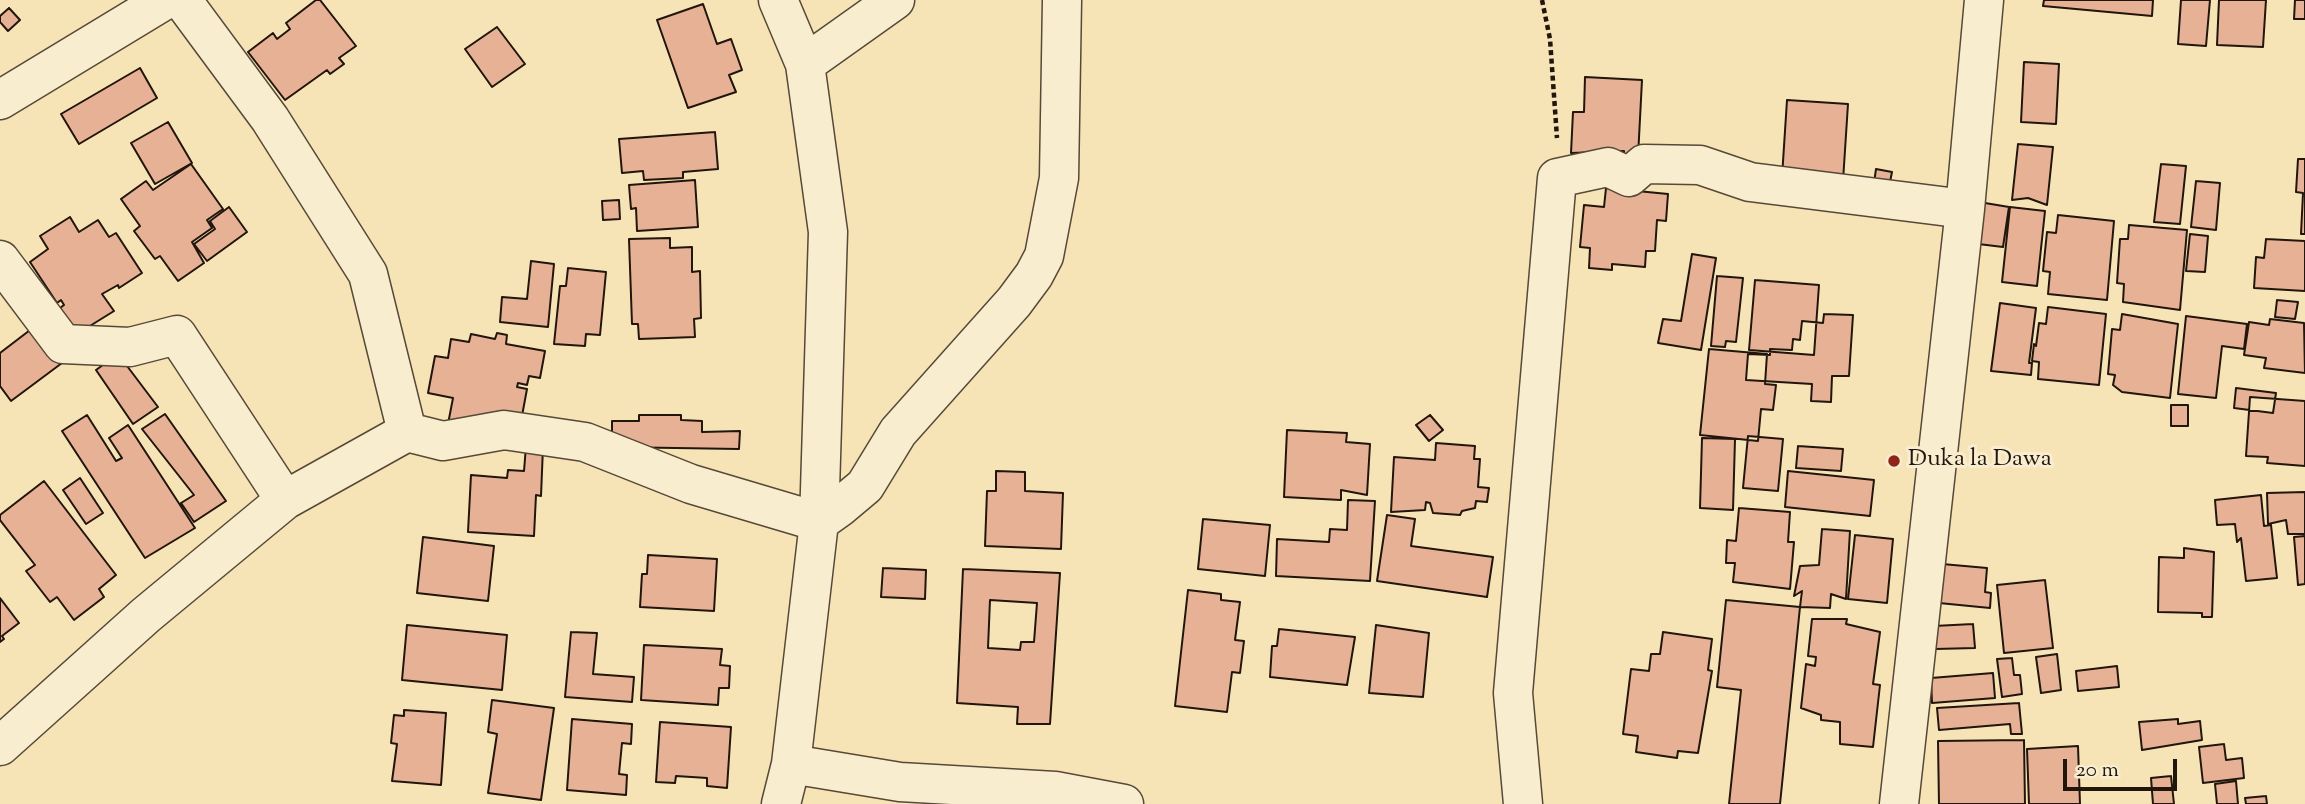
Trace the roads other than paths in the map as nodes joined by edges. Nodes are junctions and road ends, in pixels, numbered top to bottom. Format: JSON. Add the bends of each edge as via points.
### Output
{"nodes":[{"id":1,"x":165,"y":0,"type":"edge"},
{"id":2,"x":182,"y":0,"type":"edge"},
{"id":3,"x":778,"y":0,"type":"edge"},
{"id":4,"x":895,"y":0,"type":"edge"},
{"id":5,"x":1062,"y":0,"type":"edge"},
{"id":6,"x":1984,"y":0,"type":"edge"},
{"id":7,"x":805,"y":64,"type":"junction"},
{"id":8,"x":0,"y":100,"type":"edge"},
{"id":9,"x":1965,"y":209,"type":"junction"},
{"id":10,"x":0,"y":260,"type":"edge"},
{"id":11,"x":407,"y":432,"type":"junction"},
{"id":12,"x":285,"y":500,"type":"junction"},
{"id":13,"x":819,"y":522,"type":"junction"},
{"id":14,"x":0,"y":746,"type":"edge"},
{"id":15,"x":792,"y":764,"type":"junction"},
{"id":16,"x":781,"y":804,"type":"edge"},
{"id":17,"x":1124,"y":804,"type":"edge"},
{"id":18,"x":1523,"y":804,"type":"edge"},
{"id":19,"x":1899,"y":804,"type":"edge"}],
"edges":[{"from":1,"to":8,"type":"street"},
{"from":2,"to":11,"type":"street","via":[[270,118],[368,274]]},
{"from":3,"to":7,"type":"street"},
{"from":4,"to":7,"type":"street"},
{"from":5,"to":13,"type":"street","via":[[1059,178],[1044,256],[1014,302],[898,432],[865,486]]},
{"from":6,"to":9,"type":"street"},
{"from":7,"to":13,"type":"street","via":[[828,232]]},
{"from":9,"to":18,"type":"street","via":[[1750,182],[1700,165],[1644,164],[1629,177],[1608,167],[1557,178],[1513,693]]},
{"from":9,"to":19,"type":"street"},
{"from":10,"to":12,"type":"street","via":[[63,344],[130,347],[177,335]]},
{"from":11,"to":12,"type":"street"},
{"from":11,"to":13,"type":"street","via":[[443,440],[504,430],[585,442],[691,484]]},
{"from":12,"to":14,"type":"street","via":[[146,615]]},
{"from":13,"to":15,"type":"street"},
{"from":15,"to":16,"type":"street"},
{"from":15,"to":17,"type":"street","via":[[900,782],[1055,791]]}]}
